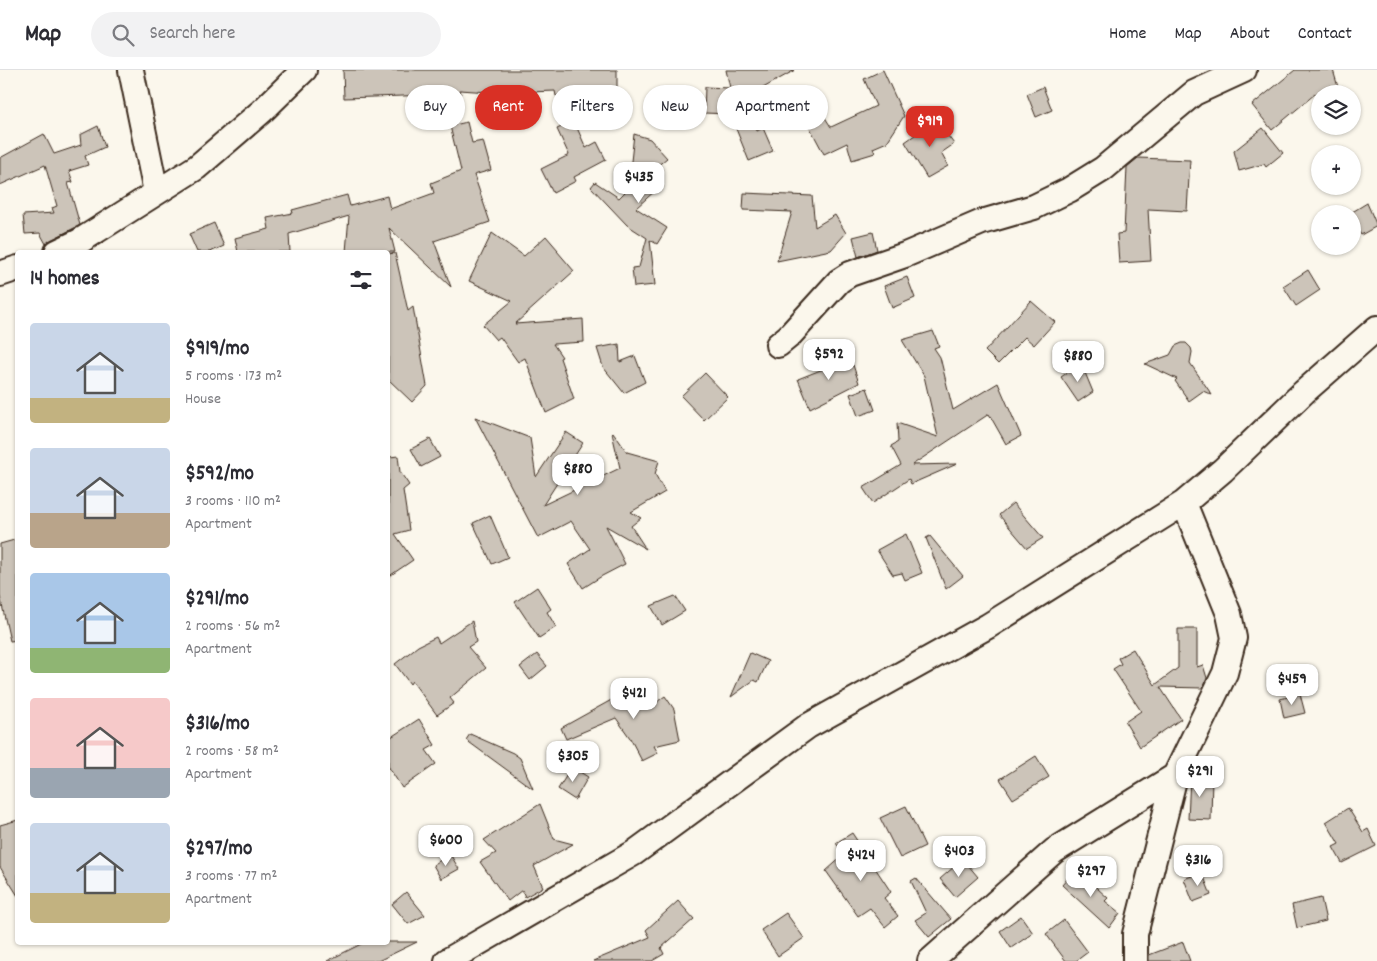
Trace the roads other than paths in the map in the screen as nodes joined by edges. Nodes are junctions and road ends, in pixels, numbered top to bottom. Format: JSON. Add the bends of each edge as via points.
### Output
{"nodes":[{"id":1,"x":131,"y":70,"type":"edge"},
{"id":2,"x":304,"y":70,"type":"edge"},
{"id":3,"x":1244,"y":70,"type":"edge"},
{"id":4,"x":156,"y":192,"type":"junction"},
{"id":5,"x":61,"y":250,"type":"edge"},
{"id":6,"x":15,"y":269,"type":"edge"},
{"id":7,"x":0,"y":274,"type":"edge"},
{"id":8,"x":1377,"y":328,"type":"edge"},
{"id":9,"x":778,"y":345,"type":"dead end"},
{"id":10,"x":1184,"y":503,"type":"junction"},
{"id":11,"x":1175,"y":776,"type":"junction"},
{"id":12,"x":446,"y":961,"type":"edge"},
{"id":13,"x":930,"y":961,"type":"edge"},
{"id":14,"x":1135,"y":961,"type":"edge"}],
"edges":[{"from":1,"to":4,"type":"street"},
{"from":2,"to":4,"type":"street","via":[[197,167]]},
{"from":3,"to":9,"type":"street","via":[[1194,93],[1103,169],[1069,190],[1034,207],[982,222],[850,274],[839,281]]},
{"from":4,"to":5,"type":"street"},
{"from":6,"to":7,"type":"street"},
{"from":8,"to":10,"type":"street"},
{"from":10,"to":11,"type":"street","via":[[1229,614],[1234,638],[1225,673]]},
{"from":10,"to":12,"type":"street","via":[[988,626],[808,726],[634,853]]},
{"from":11,"to":13,"type":"street","via":[[1054,851]]},
{"from":11,"to":14,"type":"street","via":[[1135,934]]}]}
